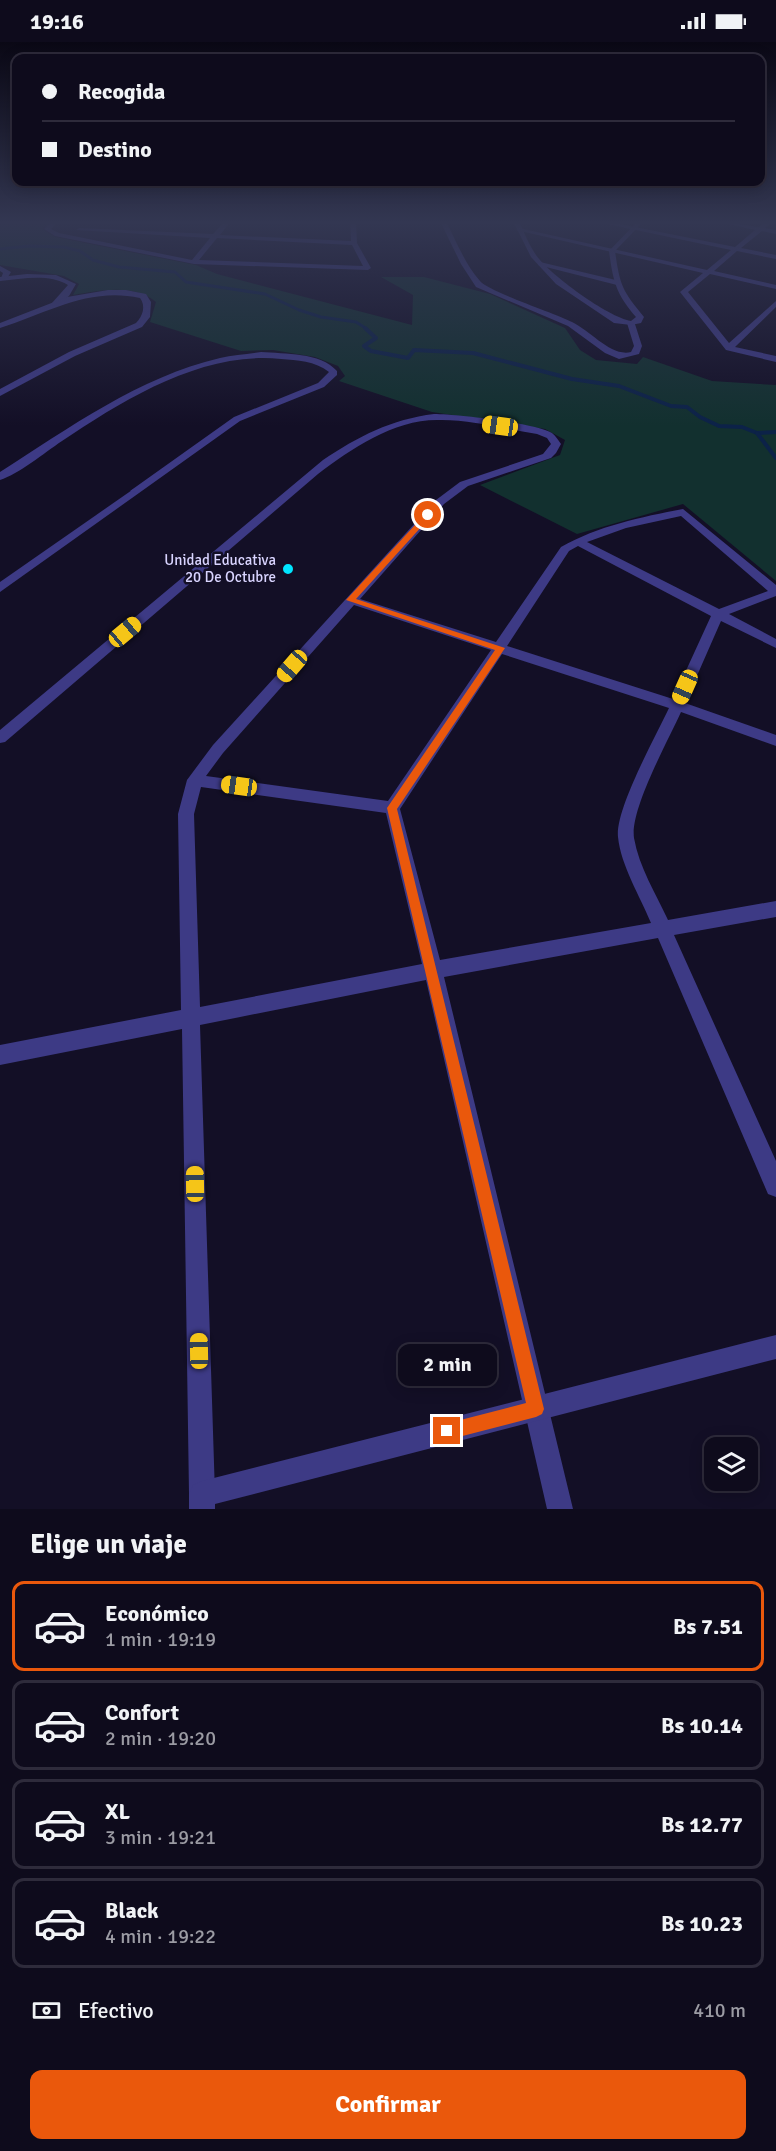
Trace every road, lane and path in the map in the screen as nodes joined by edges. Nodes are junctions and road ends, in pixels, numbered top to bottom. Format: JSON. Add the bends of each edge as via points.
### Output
{"nodes":[{"id":1,"x":70,"y":289,"type":"edge"},
{"id":2,"x":490,"y":289,"type":"edge"},
{"id":3,"x":570,"y":289,"type":"edge"},
{"id":4,"x":620,"y":289,"type":"edge"},
{"id":5,"x":687,"y":289,"type":"edge"},
{"id":6,"x":56,"y":303,"type":"junction"},
{"id":7,"x":776,"y":303,"type":"edge"},
{"id":8,"x":631,"y":323,"type":"junction"},
{"id":9,"x":0,"y":326,"type":"edge"},
{"id":10,"x":729,"y":348,"type":"junction"},
{"id":11,"x":776,"y":359,"type":"edge"},
{"id":12,"x":0,"y":393,"type":"edge"},
{"id":13,"x":0,"y":477,"type":"edge"},
{"id":14,"x":578,"y":541,"type":"junction"},
{"id":15,"x":0,"y":588,"type":"edge"},
{"id":16,"x":776,"y":591,"type":"edge"},
{"id":17,"x":350,"y":600,"type":"junction"},
{"id":18,"x":718,"y":614,"type":"junction"},
{"id":19,"x":776,"y":644,"type":"edge"},
{"id":20,"x":500,"y":648,"type":"junction"},
{"id":21,"x":676,"y":705,"type":"junction"},
{"id":22,"x":0,"y":738,"type":"edge"},
{"id":23,"x":776,"y":741,"type":"edge"},
{"id":24,"x":195,"y":780,"type":"junction"},
{"id":25,"x":392,"y":808,"type":"junction"},
{"id":26,"x":776,"y":909,"type":"edge"},
{"id":27,"x":664,"y":930,"type":"junction"},
{"id":28,"x":433,"y":970,"type":"junction"},
{"id":29,"x":192,"y":1018,"type":"junction"},
{"id":30,"x":0,"y":1055,"type":"edge"},
{"id":31,"x":776,"y":1186,"type":"edge"},
{"id":32,"x":776,"y":1347,"type":"edge"},
{"id":33,"x":536,"y":1409,"type":"junction"},
{"id":34,"x":202,"y":1501,"type":"edge"},
{"id":35,"x":560,"y":1509,"type":"edge"}],
"edges":[{"from":1,"to":6,"type":"street"},
{"from":2,"to":8,"type":"street","via":[[571,324],[622,357],[635,354],[638,346]]},
{"from":3,"to":8,"type":"street","via":[[611,318]]},
{"from":4,"to":8,"type":"street","via":[[640,316]]},
{"from":5,"to":10,"type":"street","via":[[684,292]]},
{"from":6,"to":9,"type":"street"},
{"from":6,"to":12,"type":"street","via":[[126,293],[143,296],[148,307],[140,325],[72,354]]},
{"from":7,"to":10,"type":"street"},
{"from":10,"to":11,"type":"street"},
{"from":13,"to":15,"type":"street","via":[[126,397],[206,366],[266,354],[308,360],[333,371],[321,385],[237,419]]},
{"from":14,"to":16,"type":"street","via":[[682,512]]},
{"from":14,"to":18,"type":"street"},
{"from":14,"to":20,"type":"street","via":[[565,549]]},
{"from":16,"to":18,"type":"street"},
{"from":17,"to":20,"type":"street"},
{"from":17,"to":22,"type":"street","via":[[440,502],[464,484],[547,456],[556,444],[550,436],[539,431],[432,417],[409,421],[357,442],[314,472]]},
{"from":17,"to":24,"type":"street"},
{"from":18,"to":19,"type":"street"},
{"from":18,"to":21,"type":"street"},
{"from":20,"to":21,"type":"street"},
{"from":20,"to":25,"type":"street"},
{"from":21,"to":23,"type":"street"},
{"from":21,"to":27,"type":"street","via":[[627,816],[631,857]]},
{"from":24,"to":25,"type":"street"},
{"from":24,"to":29,"type":"street","via":[[186,814]]},
{"from":25,"to":28,"type":"street"},
{"from":26,"to":27,"type":"street"},
{"from":27,"to":28,"type":"street"},
{"from":27,"to":31,"type":"street"},
{"from":28,"to":29,"type":"street"},
{"from":28,"to":33,"type":"street"},
{"from":29,"to":30,"type":"street"},
{"from":29,"to":34,"type":"street"},
{"from":32,"to":33,"type":"street"},
{"from":33,"to":34,"type":"street"},
{"from":33,"to":35,"type":"street"}]}
